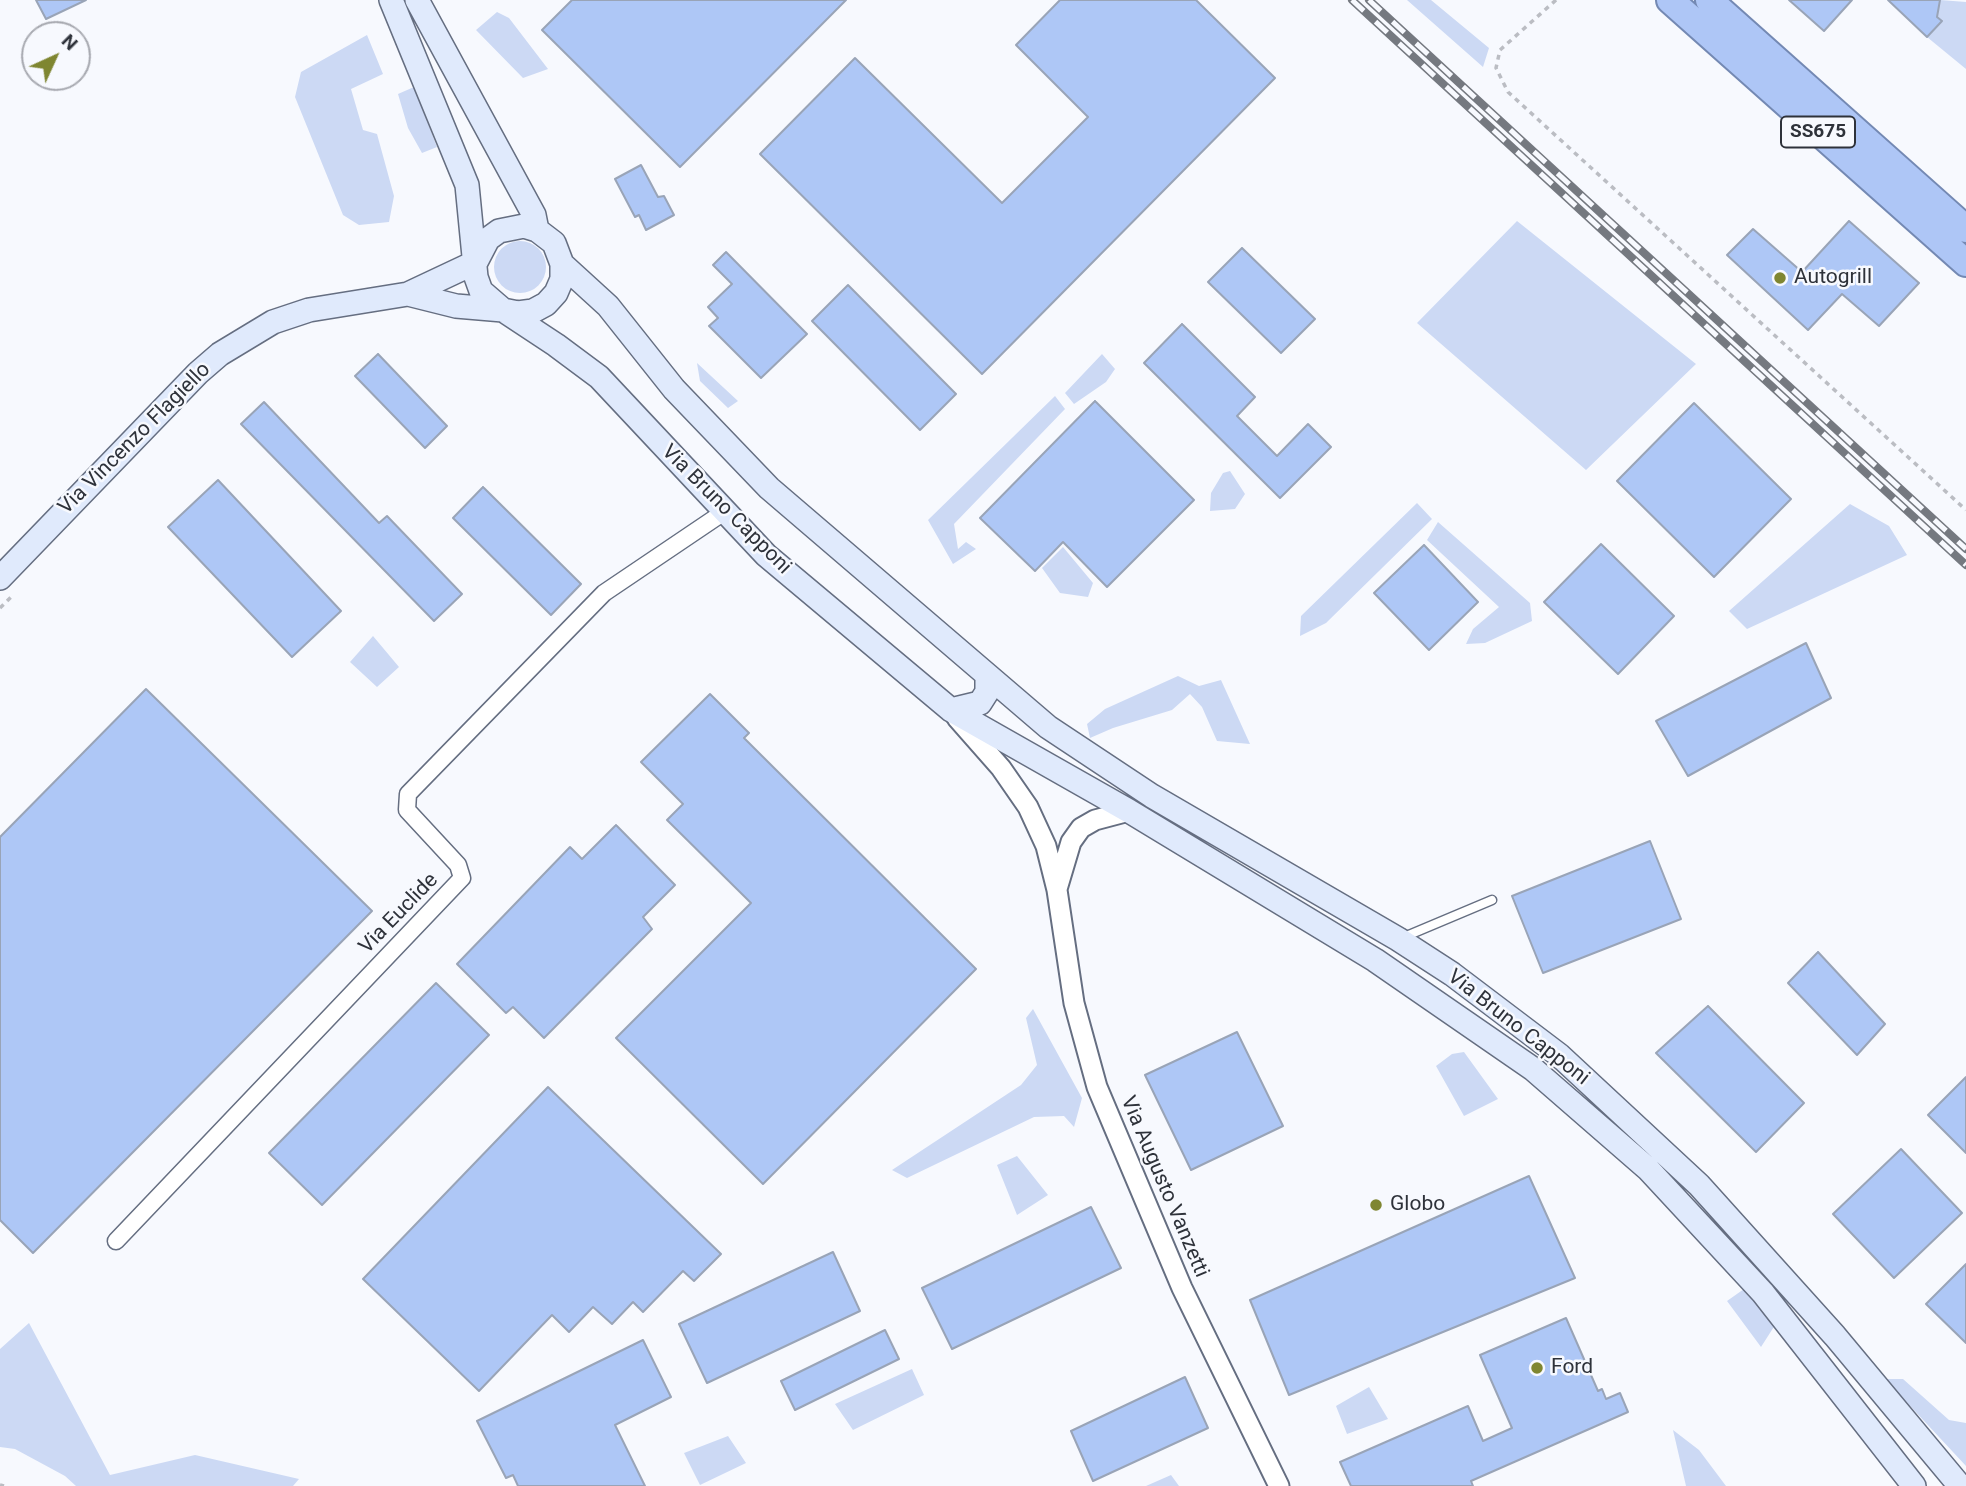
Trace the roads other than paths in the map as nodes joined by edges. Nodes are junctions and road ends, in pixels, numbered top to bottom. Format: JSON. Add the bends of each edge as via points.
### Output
{"nodes":[{"id":1,"x":391,"y":0,"type":"edge"},
{"id":2,"x":417,"y":0,"type":"edge"},
{"id":3,"x":1670,"y":0,"type":"edge"},
{"id":4,"x":1709,"y":0,"type":"edge"},
{"id":5,"x":1966,"y":229,"type":"edge"},
{"id":6,"x":537,"y":230,"type":"junction"},
{"id":7,"x":476,"y":262,"type":"junction"},
{"id":8,"x":1966,"y":263,"type":"edge"},
{"id":9,"x":562,"y":264,"type":"junction"},
{"id":10,"x":408,"y":294,"type":"junction"},
{"id":11,"x":503,"y":310,"type":"junction"},
{"id":12,"x":724,"y":512,"type":"junction"},
{"id":13,"x":9,"y":583,"type":"edge"},
{"id":14,"x":987,"y":678,"type":"junction"},
{"id":15,"x":951,"y":710,"type":"junction"},
{"id":16,"x":1129,"y":811,"type":"junction"},
{"id":17,"x":1057,"y":890,"type":"junction"},
{"id":18,"x":1492,"y":900,"type":"dead end"},
{"id":19,"x":1398,"y":939,"type":"junction"},
{"id":20,"x":116,"y":1241,"type":"dead end"},
{"id":21,"x":1279,"y":1486,"type":"edge"},
{"id":22,"x":1914,"y":1486,"type":"edge"},
{"id":23,"x":1960,"y":1486,"type":"edge"}],
"edges":[{"from":1,"to":7,"type":"main road","via":[[467,185]]},
{"from":2,"to":6,"type":"main road","via":[[534,215]]},
{"from":3,"to":8,"type":"highway","number":"SS675"},
{"from":4,"to":5,"type":"highway","number":"SS675"},
{"from":6,"to":7,"type":"main road","via":[[524,226],[499,231],[488,239]]},
{"from":6,"to":9,"type":"main road","via":[[554,243]]},
{"from":7,"to":10,"type":"main road","name":"Via Vincenzo Flagiello"},
{"from":7,"to":11,"type":"main road","via":[[481,291]]},
{"from":9,"to":11,"type":"main road","via":[[559,286],[546,304],[526,312]]},
{"from":9,"to":14,"type":"main road","name":"Via Bruno Capponi","via":[[608,306],[674,390],[769,488]]},
{"from":10,"to":11,"type":"main road","name":"Via Vincenzo Flagiello","via":[[456,306]]},
{"from":10,"to":13,"type":"main road","name":"Via Vincenzo Flagiello","via":[[309,310],[273,322],[220,354],[188,383]]},
{"from":11,"to":12,"type":"main road","name":"Via Bruno Capponi","via":[[599,377]]},
{"from":12,"to":15,"type":"main road","name":"Via Bruno Capponi","via":[[765,555]]},
{"from":12,"to":20,"type":"street","name":"Via Euclide","via":[[604,593],[408,794],[407,810],[458,865],[462,878]]},
{"from":14,"to":15,"type":"main road","via":[[987,692],[980,703]]},
{"from":14,"to":19,"type":"main road","name":"Via Bruno Capponi","via":[[1048,727],[1152,796]]},
{"from":15,"to":16,"type":"main road","name":"Via Bruno Capponi"},
{"from":15,"to":17,"type":"street","name":"Via Augusto Vanzetti","via":[[1028,807],[1046,846]]},
{"from":16,"to":17,"type":"street","name":"Via Augusto Vanzetti","via":[[1081,828],[1071,842]]},
{"from":16,"to":22,"type":"main road","name":"Via Bruno Capponi","via":[[1375,960],[1533,1069],[1648,1169],[1763,1293]]},
{"from":17,"to":21,"type":"street","name":"Via Augusto Vanzetti","via":[[1074,1003],[1097,1087],[1182,1288]]},
{"from":18,"to":19,"type":"lane"},
{"from":19,"to":23,"type":"main road","name":"Via Bruno Capponi","via":[[1559,1055],[1699,1185],[1835,1336]]}]}
